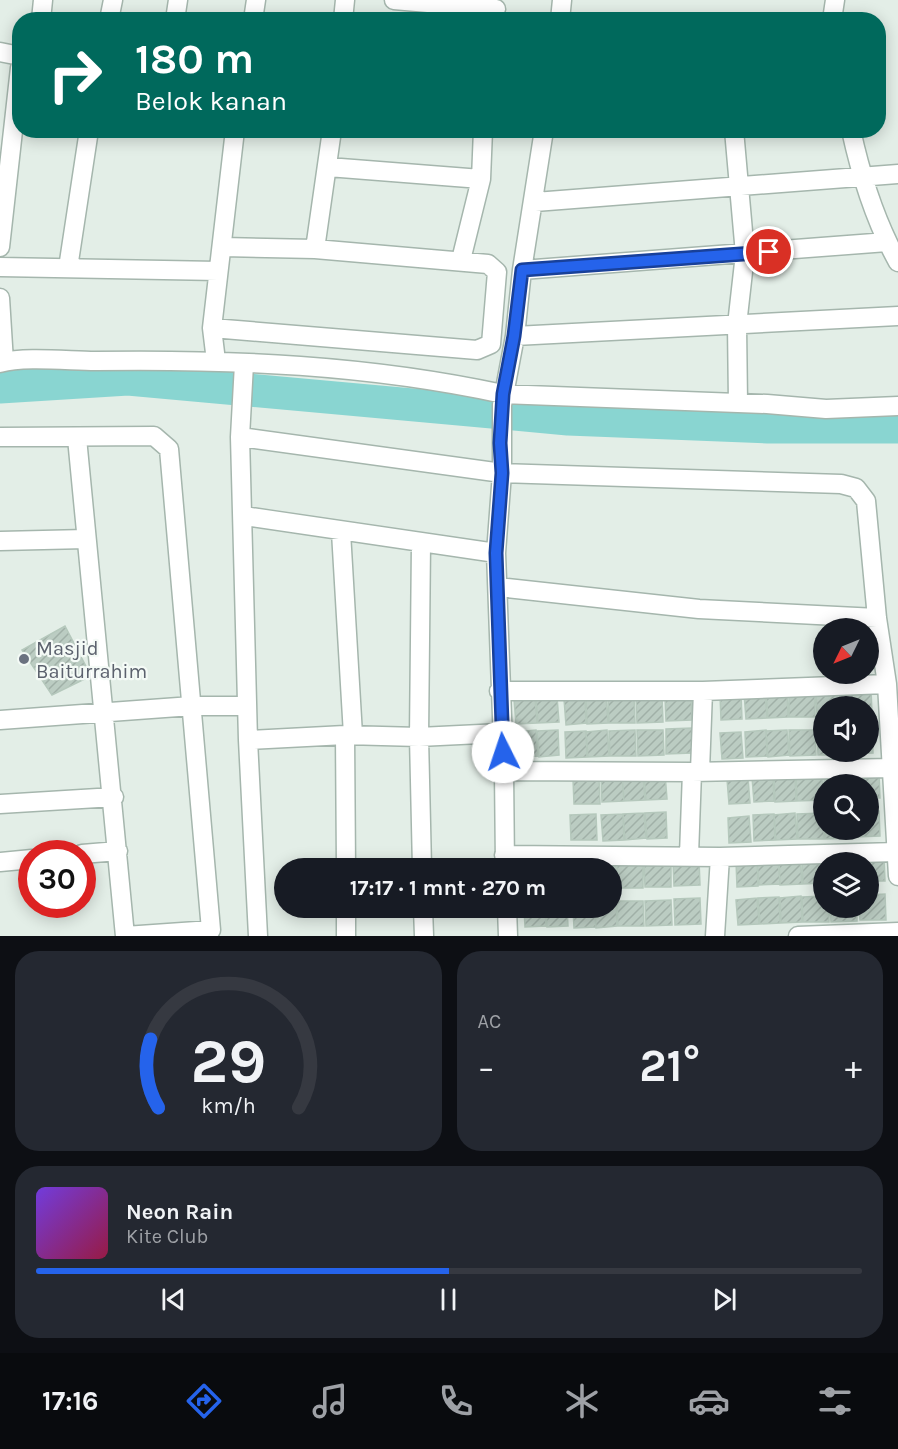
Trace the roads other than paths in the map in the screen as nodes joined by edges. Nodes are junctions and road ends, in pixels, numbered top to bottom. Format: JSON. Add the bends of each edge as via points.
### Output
{"nodes":[{"id":1,"x":394,"y":0,"type":"edge"},
{"id":2,"x":496,"y":10,"type":"edge"},
{"id":3,"x":12,"y":107,"type":"edge"},
{"id":4,"x":6,"y":137,"type":"edge"},
{"id":5,"x":88,"y":138,"type":"edge"},
{"id":6,"x":234,"y":138,"type":"edge"},
{"id":7,"x":331,"y":138,"type":"edge"},
{"id":8,"x":483,"y":138,"type":"edge"},
{"id":9,"x":543,"y":138,"type":"edge"},
{"id":10,"x":735,"y":138,"type":"edge"},
{"id":11,"x":853,"y":138,"type":"edge"},
{"id":12,"x":328,"y":167,"type":"junction"},
{"id":13,"x":898,"y":174,"type":"edge"},
{"id":14,"x":861,"y":177,"type":"junction"},
{"id":15,"x":481,"y":179,"type":"junction"},
{"id":16,"x":739,"y":187,"type":"junction"},
{"id":17,"x":535,"y":202,"type":"junction"},
{"id":18,"x":887,"y":242,"type":"junction"},
{"id":19,"x":0,"y":247,"type":"edge"},
{"id":20,"x":223,"y":247,"type":"junction"},
{"id":21,"x":315,"y":249,"type":"junction"},
{"id":22,"x":745,"y":254,"type":"junction"},
{"id":23,"x":461,"y":260,"type":"junction"},
{"id":24,"x":898,"y":262,"type":"edge"},
{"id":25,"x":0,"y":267,"type":"edge"},
{"id":26,"x":68,"y":268,"type":"junction"},
{"id":27,"x":522,"y":270,"type":"junction"},
{"id":28,"x":218,"y":271,"type":"junction"},
{"id":29,"x":0,"y":298,"type":"edge"},
{"id":30,"x":898,"y":316,"type":"edge"},
{"id":31,"x":737,"y":326,"type":"junction"},
{"id":32,"x":212,"y":328,"type":"junction"},
{"id":33,"x":514,"y":336,"type":"junction"},
{"id":34,"x":216,"y":361,"type":"junction"},
{"id":35,"x":2,"y":362,"type":"edge"},
{"id":36,"x":244,"y":371,"type":"junction"},
{"id":37,"x":502,"y":400,"type":"junction"},
{"id":38,"x":738,"y":403,"type":"junction"},
{"id":39,"x":898,"y":406,"type":"edge"},
{"id":40,"x":241,"y":430,"type":"junction"},
{"id":41,"x":0,"y":437,"type":"edge"},
{"id":42,"x":77,"y":438,"type":"junction"},
{"id":43,"x":502,"y":473,"type":"junction"},
{"id":44,"x":244,"y":516,"type":"junction"},
{"id":45,"x":341,"y":532,"type":"junction"},
{"id":46,"x":86,"y":539,"type":"junction"},
{"id":47,"x":0,"y":541,"type":"edge"},
{"id":48,"x":421,"y":543,"type":"junction"},
{"id":49,"x":496,"y":553,"type":"junction"},
{"id":50,"x":498,"y":587,"type":"junction"},
{"id":51,"x":877,"y":618,"type":"joint"},
{"id":52,"x":879,"y":631,"type":"edge"},
{"id":53,"x":887,"y":684,"type":"junction"},
{"id":54,"x":500,"y":691,"type":"junction"},
{"id":55,"x":703,"y":691,"type":"junction"},
{"id":56,"x":192,"y":706,"type":"junction"},
{"id":57,"x":247,"y":706,"type":"junction"},
{"id":58,"x":105,"y":714,"type":"junction"},
{"id":59,"x":0,"y":720,"type":"edge"},
{"id":60,"x":501,"y":733,"type":"junction"},
{"id":61,"x":349,"y":735,"type":"junction"},
{"id":62,"x":419,"y":737,"type":"junction"},
{"id":63,"x":248,"y":740,"type":"junction"},
{"id":64,"x":891,"y":768,"type":"junction"},
{"id":65,"x":504,"y":771,"type":"junction"},
{"id":66,"x":696,"y":771,"type":"junction"},
{"id":67,"x":114,"y":797,"type":"junction"},
{"id":68,"x":0,"y":804,"type":"edge"},
{"id":69,"x":118,"y":851,"type":"junction"},
{"id":70,"x":896,"y":852,"type":"junction"},
{"id":71,"x":96,"y":853,"type":"edge"},
{"id":72,"x":689,"y":855,"type":"junction"},
{"id":73,"x":720,"y":857,"type":"junction"},
{"id":74,"x":346,"y":858,"type":"edge"},
{"id":75,"x":422,"y":858,"type":"edge"},
{"id":76,"x":505,"y":858,"type":"edge"},
{"id":77,"x":610,"y":858,"type":"edge"},
{"id":78,"x":18,"y":860,"type":"edge"},
{"id":79,"x":0,"y":861,"type":"edge"},
{"id":80,"x":898,"y":876,"type":"edge"},
{"id":81,"x":346,"y":918,"type":"edge"},
{"id":82,"x":423,"y":918,"type":"edge"},
{"id":83,"x":507,"y":918,"type":"edge"},
{"id":84,"x":898,"y":932,"type":"edge"},
{"id":85,"x":258,"y":936,"type":"edge"},
{"id":86,"x":346,"y":936,"type":"edge"},
{"id":87,"x":424,"y":936,"type":"edge"},
{"id":88,"x":508,"y":936,"type":"edge"},
{"id":89,"x":715,"y":936,"type":"edge"},
{"id":90,"x":798,"y":936,"type":"edge"}],
"edges":[{"from":1,"to":2,"type":"street"},
{"from":3,"to":4,"type":"street"},
{"from":4,"to":19,"type":"street"},
{"from":5,"to":26,"type":"street"},
{"from":6,"to":20,"type":"street"},
{"from":7,"to":12,"type":"street"},
{"from":8,"to":15,"type":"street"},
{"from":9,"to":17,"type":"street"},
{"from":10,"to":16,"type":"street"},
{"from":11,"to":14,"type":"street"},
{"from":12,"to":15,"type":"street"},
{"from":12,"to":21,"type":"street"},
{"from":13,"to":14,"type":"street"},
{"from":14,"to":16,"type":"street"},
{"from":14,"to":18,"type":"street"},
{"from":15,"to":23,"type":"street"},
{"from":16,"to":17,"type":"street"},
{"from":16,"to":22,"type":"street"},
{"from":17,"to":27,"type":"street"},
{"from":18,"to":22,"type":"street"},
{"from":18,"to":24,"type":"street"},
{"from":20,"to":21,"type":"street"},
{"from":20,"to":28,"type":"street"},
{"from":21,"to":23,"type":"street"},
{"from":22,"to":27,"type":"street"},
{"from":22,"to":31,"type":"street"},
{"from":23,"to":32,"type":"street","via":[[488,264],[496,272],[491,344],[485,349]]},
{"from":25,"to":26,"type":"street"},
{"from":26,"to":28,"type":"street"},
{"from":27,"to":33,"type":"street"},
{"from":28,"to":32,"type":"street"},
{"from":29,"to":35,"type":"street"},
{"from":30,"to":31,"type":"street"},
{"from":31,"to":33,"type":"street"},
{"from":31,"to":38,"type":"street"},
{"from":32,"to":34,"type":"street"},
{"from":33,"to":37,"type":"street"},
{"from":34,"to":35,"type":"street"},
{"from":34,"to":36,"type":"street"},
{"from":36,"to":37,"type":"street","via":[[312,366],[470,387]]},
{"from":36,"to":40,"type":"street"},
{"from":37,"to":38,"type":"street"},
{"from":37,"to":43,"type":"street"},
{"from":38,"to":39,"type":"street","via":[[826,409]]},
{"from":40,"to":43,"type":"street"},
{"from":40,"to":44,"type":"street"},
{"from":41,"to":42,"type":"street"},
{"from":42,"to":46,"type":"street"},
{"from":42,"to":56,"type":"street","via":[[154,436],[168,449]]},
{"from":43,"to":49,"type":"street"},
{"from":43,"to":51,"type":"street","via":[[841,484],[856,488],[866,501]]},
{"from":44,"to":45,"type":"street"},
{"from":44,"to":57,"type":"street"},
{"from":45,"to":48,"type":"street"},
{"from":45,"to":61,"type":"street"},
{"from":46,"to":47,"type":"street"},
{"from":46,"to":58,"type":"street"},
{"from":48,"to":49,"type":"street"},
{"from":48,"to":62,"type":"street"},
{"from":49,"to":50,"type":"street"},
{"from":50,"to":51,"type":"street","via":[[699,609]]},
{"from":50,"to":54,"type":"street"},
{"from":52,"to":53,"type":"street"},
{"from":53,"to":55,"type":"street"},
{"from":53,"to":64,"type":"street"},
{"from":54,"to":55,"type":"street"},
{"from":54,"to":60,"type":"street"},
{"from":55,"to":66,"type":"street"},
{"from":56,"to":57,"type":"street"},
{"from":56,"to":58,"type":"street"},
{"from":56,"to":69,"type":"street","via":[[212,930],[125,936]]},
{"from":57,"to":63,"type":"street"},
{"from":58,"to":59,"type":"street"},
{"from":58,"to":67,"type":"street"},
{"from":60,"to":62,"type":"street"},
{"from":60,"to":65,"type":"street"},
{"from":61,"to":62,"type":"street"},
{"from":61,"to":63,"type":"street"},
{"from":61,"to":74,"type":"street"},
{"from":62,"to":75,"type":"street"},
{"from":63,"to":85,"type":"street"},
{"from":64,"to":66,"type":"street"},
{"from":64,"to":70,"type":"street"},
{"from":65,"to":66,"type":"street"},
{"from":65,"to":76,"type":"street"},
{"from":66,"to":72,"type":"street"},
{"from":67,"to":68,"type":"street"},
{"from":67,"to":69,"type":"street"},
{"from":69,"to":71,"type":"street"},
{"from":70,"to":73,"type":"street"},
{"from":70,"to":80,"type":"street"},
{"from":72,"to":73,"type":"street"},
{"from":72,"to":77,"type":"street"},
{"from":73,"to":89,"type":"street"},
{"from":78,"to":79,"type":"street"},
{"from":81,"to":86,"type":"street"},
{"from":82,"to":87,"type":"street"},
{"from":83,"to":88,"type":"street"},
{"from":84,"to":90,"type":"street"}]}
